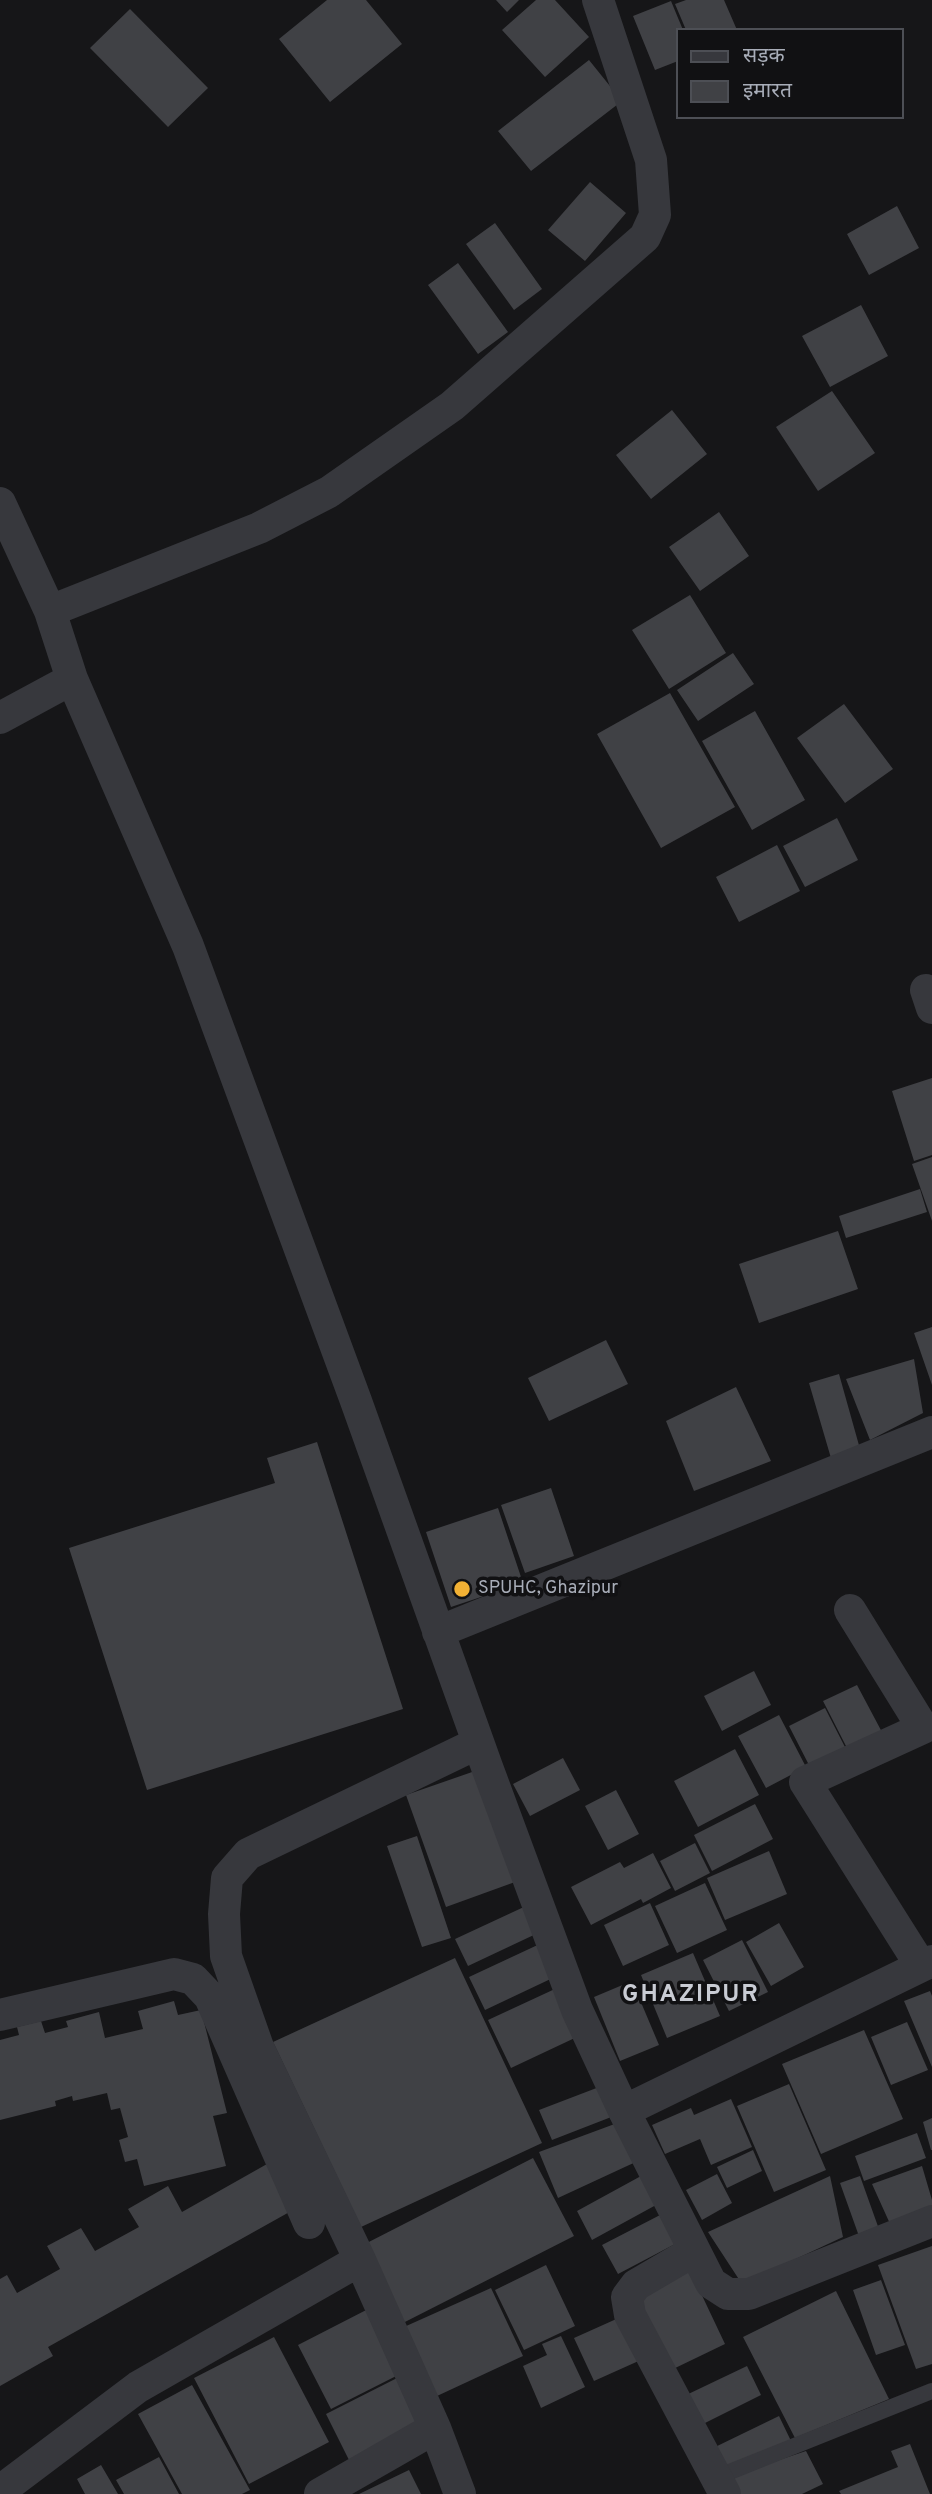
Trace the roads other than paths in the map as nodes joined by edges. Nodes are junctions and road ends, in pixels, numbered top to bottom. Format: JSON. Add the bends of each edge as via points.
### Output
{"nodes":[{"id":1,"x":598,"y":0,"type":"edge"},
{"id":2,"x":0,"y":503,"type":"edge"},
{"id":3,"x":50,"y":611,"type":"junction"},
{"id":4,"x":72,"y":679,"type":"junction"},
{"id":5,"x":0,"y":718,"type":"edge"},
{"id":6,"x":932,"y":1432,"type":"edge"},
{"id":7,"x":850,"y":1610,"type":"dead end"},
{"id":8,"x":439,"y":1632,"type":"junction"},
{"id":9,"x":478,"y":1743,"type":"junction"},
{"id":10,"x":927,"y":1964,"type":"edge"},
{"id":11,"x":0,"y":2015,"type":"edge"},
{"id":12,"x":624,"y":2110,"type":"junction"},
{"id":13,"x":932,"y":2221,"type":"edge"},
{"id":14,"x":309,"y":2223,"type":"dead end"},
{"id":15,"x":694,"y":2251,"type":"junction"},
{"id":16,"x":360,"y":2260,"type":"junction"},
{"id":17,"x":932,"y":2390,"type":"edge"},
{"id":18,"x":435,"y":2428,"type":"junction"},
{"id":19,"x":721,"y":2486,"type":"edge"},
{"id":20,"x":0,"y":2491,"type":"edge"},
{"id":21,"x":320,"y":2494,"type":"edge"},
{"id":22,"x":460,"y":2494,"type":"edge"}],
"edges":[{"from":1,"to":3,"type":"street","via":[[651,160],[655,215],[645,237],[452,406],[329,492],[258,528]]},
{"from":2,"to":3,"type":"street"},
{"from":3,"to":4,"type":"street"},
{"from":4,"to":5,"type":"street"},
{"from":4,"to":8,"type":"street","via":[[188,946]]},
{"from":6,"to":8,"type":"street"},
{"from":7,"to":10,"type":"street","via":[[923,1728],[805,1782]]},
{"from":8,"to":9,"type":"street"},
{"from":9,"to":12,"type":"street","via":[[577,2010]]},
{"from":9,"to":16,"type":"street","via":[[248,1854],[228,1878],[226,1956],[258,2047]]},
{"from":10,"to":12,"type":"street"},
{"from":11,"to":14,"type":"street","via":[[174,1974],[194,1979],[210,1997]]},
{"from":12,"to":15,"type":"street"},
{"from":13,"to":15,"type":"street","via":[[749,2294],[728,2294],[711,2283]]},
{"from":15,"to":19,"type":"street","via":[[636,2285],[627,2297],[630,2315]]},
{"from":16,"to":18,"type":"street"},
{"from":16,"to":20,"type":"street","via":[[138,2388]]},
{"from":17,"to":19,"type":"lane"},
{"from":18,"to":21,"type":"street"},
{"from":18,"to":22,"type":"street"}]}
